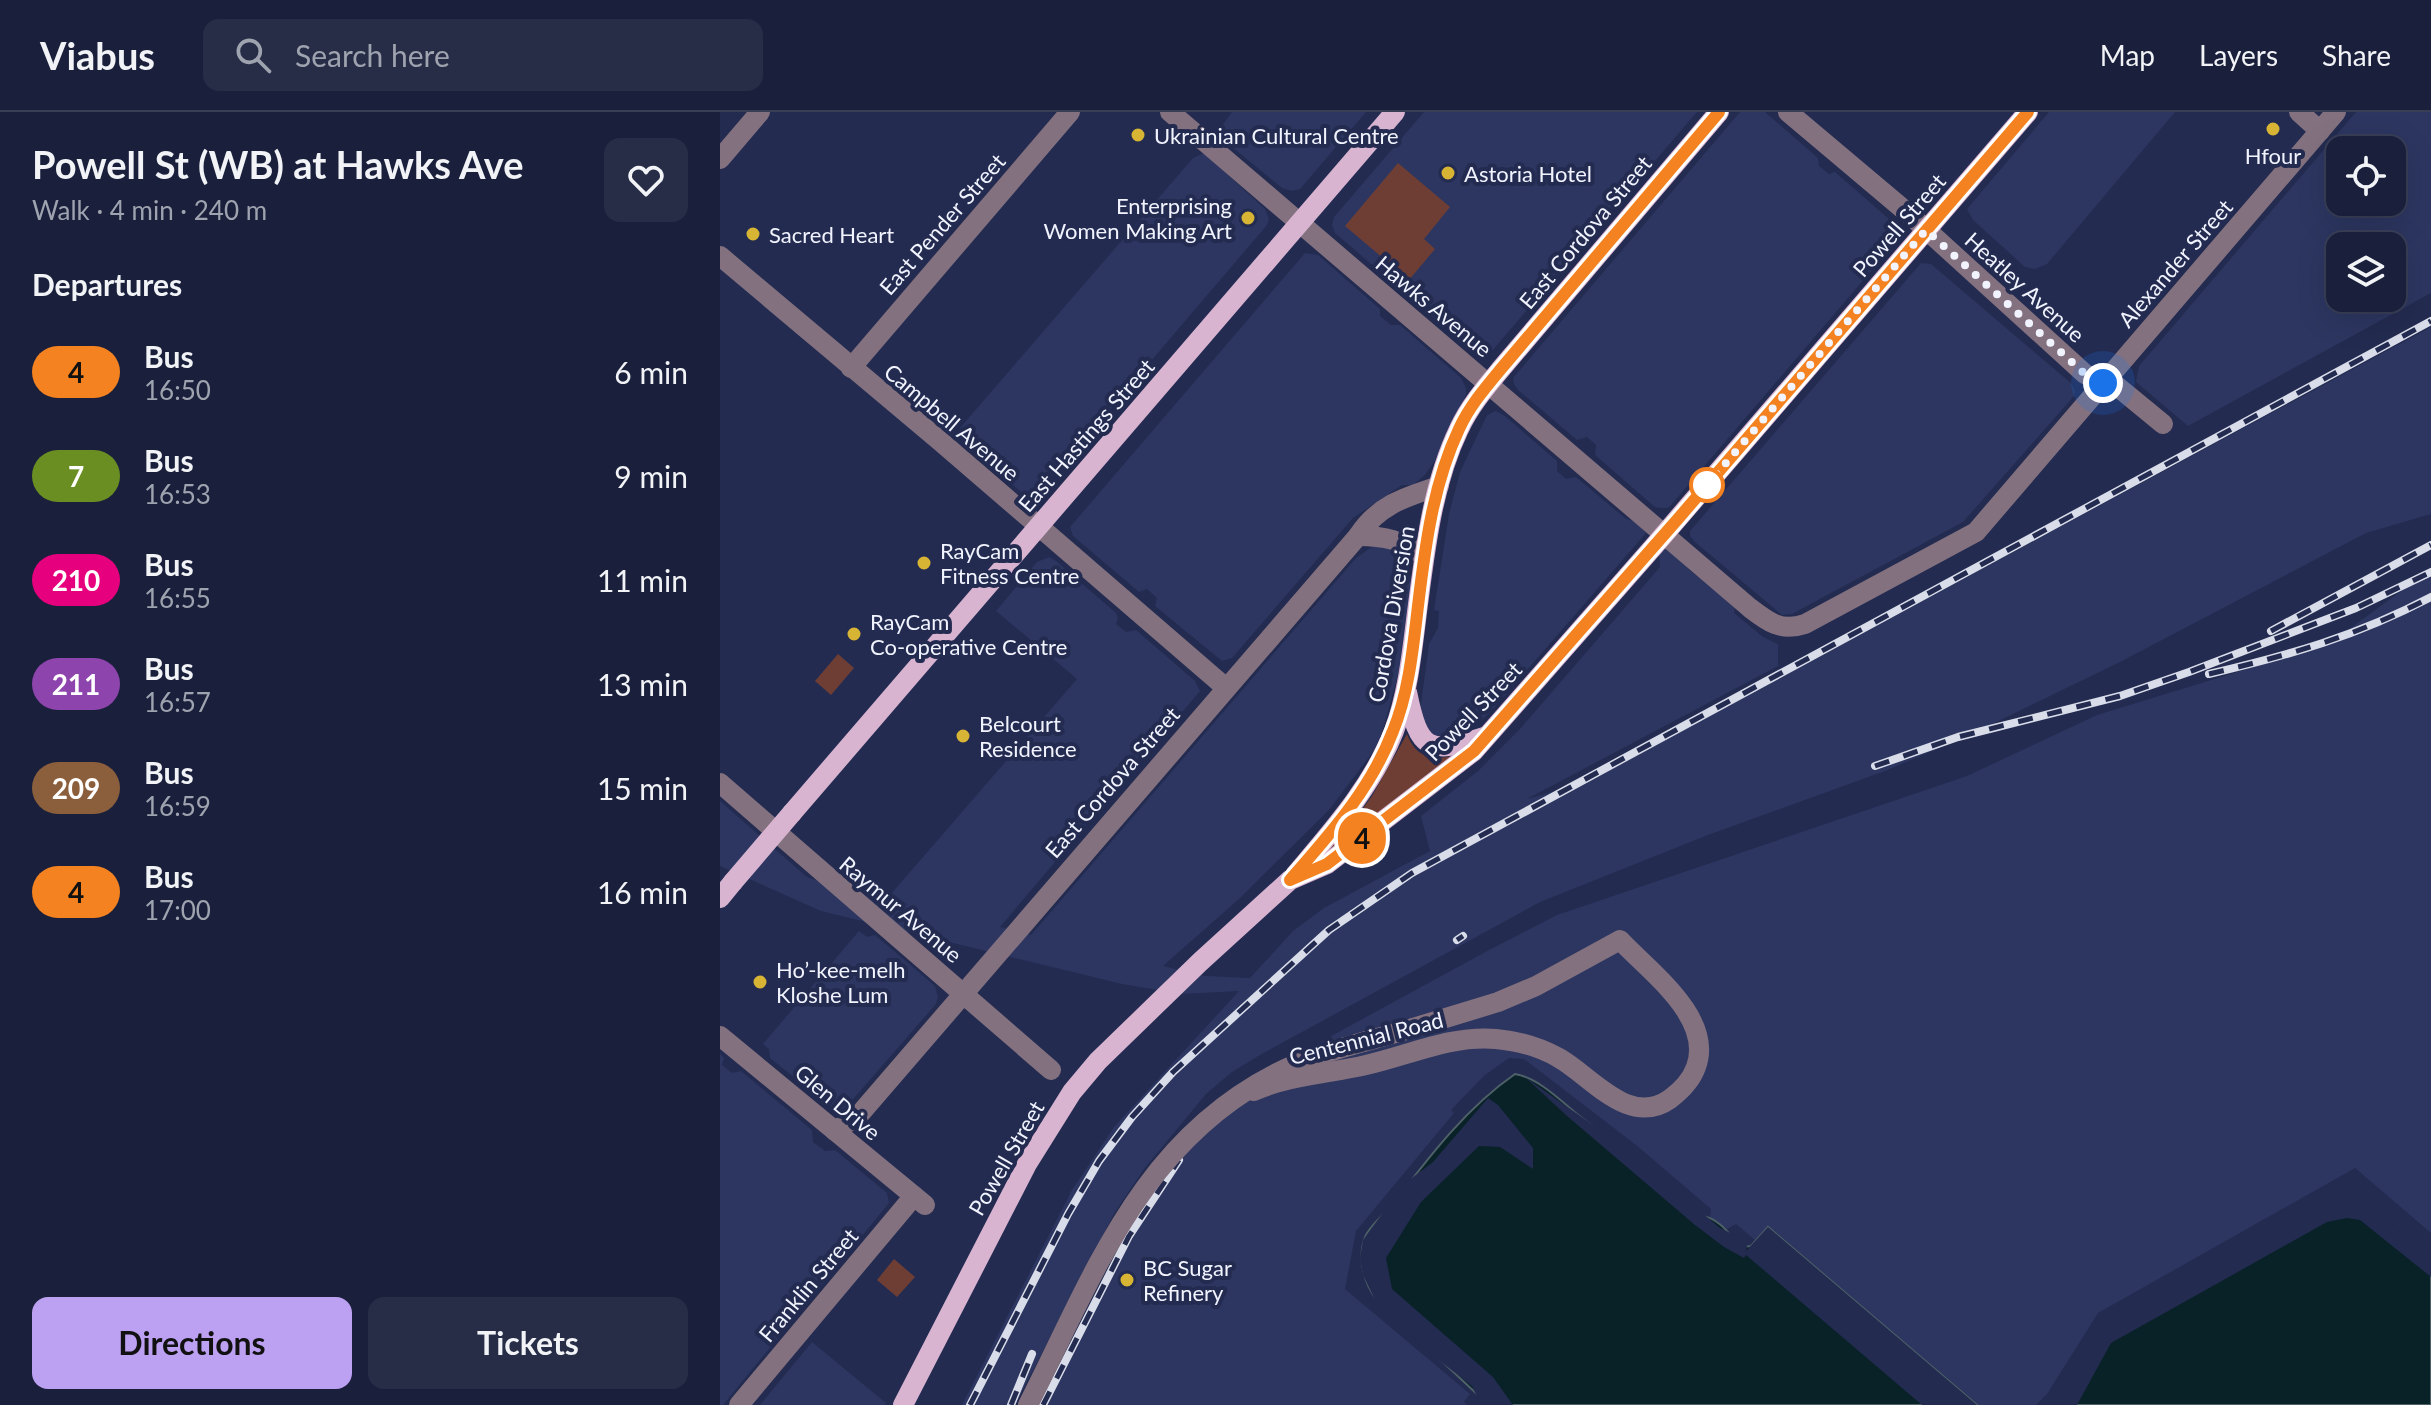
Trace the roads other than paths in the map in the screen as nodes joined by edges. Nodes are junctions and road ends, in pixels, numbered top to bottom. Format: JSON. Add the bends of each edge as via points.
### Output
{"nodes":[{"id":1,"x":760,"y":112,"type":"edge"},
{"id":2,"x":1070,"y":112,"type":"edge"},
{"id":3,"x":1170,"y":112,"type":"edge"},
{"id":4,"x":1395,"y":112,"type":"edge"},
{"id":5,"x":1719,"y":112,"type":"edge"},
{"id":6,"x":1788,"y":112,"type":"edge"},
{"id":7,"x":2028,"y":112,"type":"edge"},
{"id":8,"x":2299,"y":112,"type":"edge"},
{"id":9,"x":2336,"y":112,"type":"edge"},
{"id":10,"x":2320,"y":131,"type":"junction"},
{"id":11,"x":720,"y":159,"type":"edge"},
{"id":12,"x":1300,"y":223,"type":"junction"},
{"id":13,"x":1926,"y":230,"type":"junction"},
{"id":14,"x":720,"y":256,"type":"edge"},
{"id":15,"x":851,"y":368,"type":"junction"},
{"id":16,"x":2103,"y":383,"type":"junction"},
{"id":17,"x":1489,"y":384,"type":"junction"},
{"id":18,"x":2163,"y":424,"type":"dead end"},
{"id":19,"x":1439,"y":486,"type":"junction"},
{"id":20,"x":1039,"y":527,"type":"junction"},
{"id":21,"x":1664,"y":534,"type":"junction"},
{"id":22,"x":1358,"y":536,"type":"junction"},
{"id":23,"x":1424,"y":556,"type":"junction"},
{"id":24,"x":1779,"y":627,"type":"joint"},
{"id":25,"x":1225,"y":687,"type":"junction"},
{"id":26,"x":1406,"y":688,"type":"junction"},
{"id":27,"x":1489,"y":736,"type":"junction"},
{"id":28,"x":720,"y":783,"type":"edge"},
{"id":29,"x":1290,"y":880,"type":"junction"},
{"id":30,"x":727,"y":890,"type":"edge"},
{"id":31,"x":963,"y":992,"type":"junction"},
{"id":32,"x":720,"y":1036,"type":"edge"},
{"id":33,"x":1051,"y":1070,"type":"dead end"},
{"id":34,"x":835,"y":1131,"type":"junction"},
{"id":35,"x":919,"y":1201,"type":"joint"},
{"id":36,"x":739,"y":1405,"type":"edge"},
{"id":37,"x":903,"y":1405,"type":"edge"},
{"id":38,"x":1025,"y":1405,"type":"edge"}],
"edges":[{"from":1,"to":11,"type":"street"},
{"from":2,"to":15,"type":"street","name":"East Pender Street"},
{"from":3,"to":12,"type":"street","name":"Hawks Avenue"},
{"from":4,"to":12,"type":"main road","name":"East Hastings Street"},
{"from":5,"to":17,"type":"main road","name":"East Cordova Street"},
{"from":6,"to":13,"type":"street","name":"Heatley Avenue"},
{"from":7,"to":13,"type":"main road","name":"Powell Street"},
{"from":8,"to":10,"type":"street"},
{"from":9,"to":10,"type":"street","name":"Alexander Street"},
{"from":10,"to":16,"type":"street","name":"Alexander Street"},
{"from":12,"to":17,"type":"street","name":"Hawks Avenue"},
{"from":12,"to":20,"type":"main road","name":"East Hastings Street"},
{"from":13,"to":16,"type":"street","name":"Heatley Avenue","via":[[2085,374]]},
{"from":13,"to":21,"type":"main road","name":"Powell Street"},
{"from":14,"to":15,"type":"street","name":"Campbell Avenue"},
{"from":15,"to":20,"type":"street","name":"Campbell Avenue"},
{"from":16,"to":18,"type":"street","name":"Heatley Avenue","via":[[2118,387]]},
{"from":16,"to":24,"type":"street","name":"Alexander Street","via":[[1976,532],[1805,624]]},
{"from":17,"to":19,"type":"main road","name":"Cordova Diversion","via":[[1459,428]]},
{"from":17,"to":21,"type":"street","name":"Hawks Avenue"},
{"from":19,"to":22,"type":"street","name":"East Cordova Street","via":[[1388,506],[1369,519]]},
{"from":19,"to":23,"type":"main road","name":"Cordova Diversion"},
{"from":20,"to":25,"type":"street","name":"Campbell Avenue"},
{"from":20,"to":30,"type":"main road","name":"East Hastings Street","bridge":true},
{"from":21,"to":24,"type":"street","name":"Hawks Avenue"},
{"from":21,"to":27,"type":"main road","name":"Powell Street"},
{"from":22,"to":23,"type":"street","via":[[1389,537]]},
{"from":22,"to":25,"type":"street","name":"East Cordova Street"},
{"from":23,"to":26,"type":"main road","name":"Cordova Diversion"},
{"from":25,"to":31,"type":"street","name":"East Cordova Street"},
{"from":26,"to":27,"type":"main road","via":[[1416,728],[1427,743],[1444,748]]},
{"from":26,"to":29,"type":"main road","name":"Cordova Diversion","via":[[1372,776]]},
{"from":27,"to":29,"type":"main road","name":"Powell Street","via":[[1327,864]]},
{"from":28,"to":31,"type":"street","name":"Raymur Avenue"},
{"from":29,"to":37,"type":"main road","name":"Powell Street","via":[[1098,1061],[1051,1123]]},
{"from":31,"to":33,"type":"street","name":"Raymur Avenue"},
{"from":31,"to":34,"type":"street","name":"East Cordova Street","via":[[859,1115]]},
{"from":32,"to":34,"type":"street","name":"Glen Drive"},
{"from":34,"to":35,"type":"street","name":"Glen Drive"},
{"from":35,"to":36,"type":"street","name":"Franklin Street"},
{"from":38,"to":38,"type":"street","name":"Centennial Road","bridge":true,"via":[[1138,1193],[1180,1144],[1239,1095],[1288,1067],[1498,1002],[1620,940],[1688,1010],[1701,1040],[1700,1053],[1688,1083],[1650,1107],[1606,1095],[1562,1059],[1538,1048],[1470,1038],[1259,1088],[1203,1117],[1166,1150],[1135,1192]]}]}
